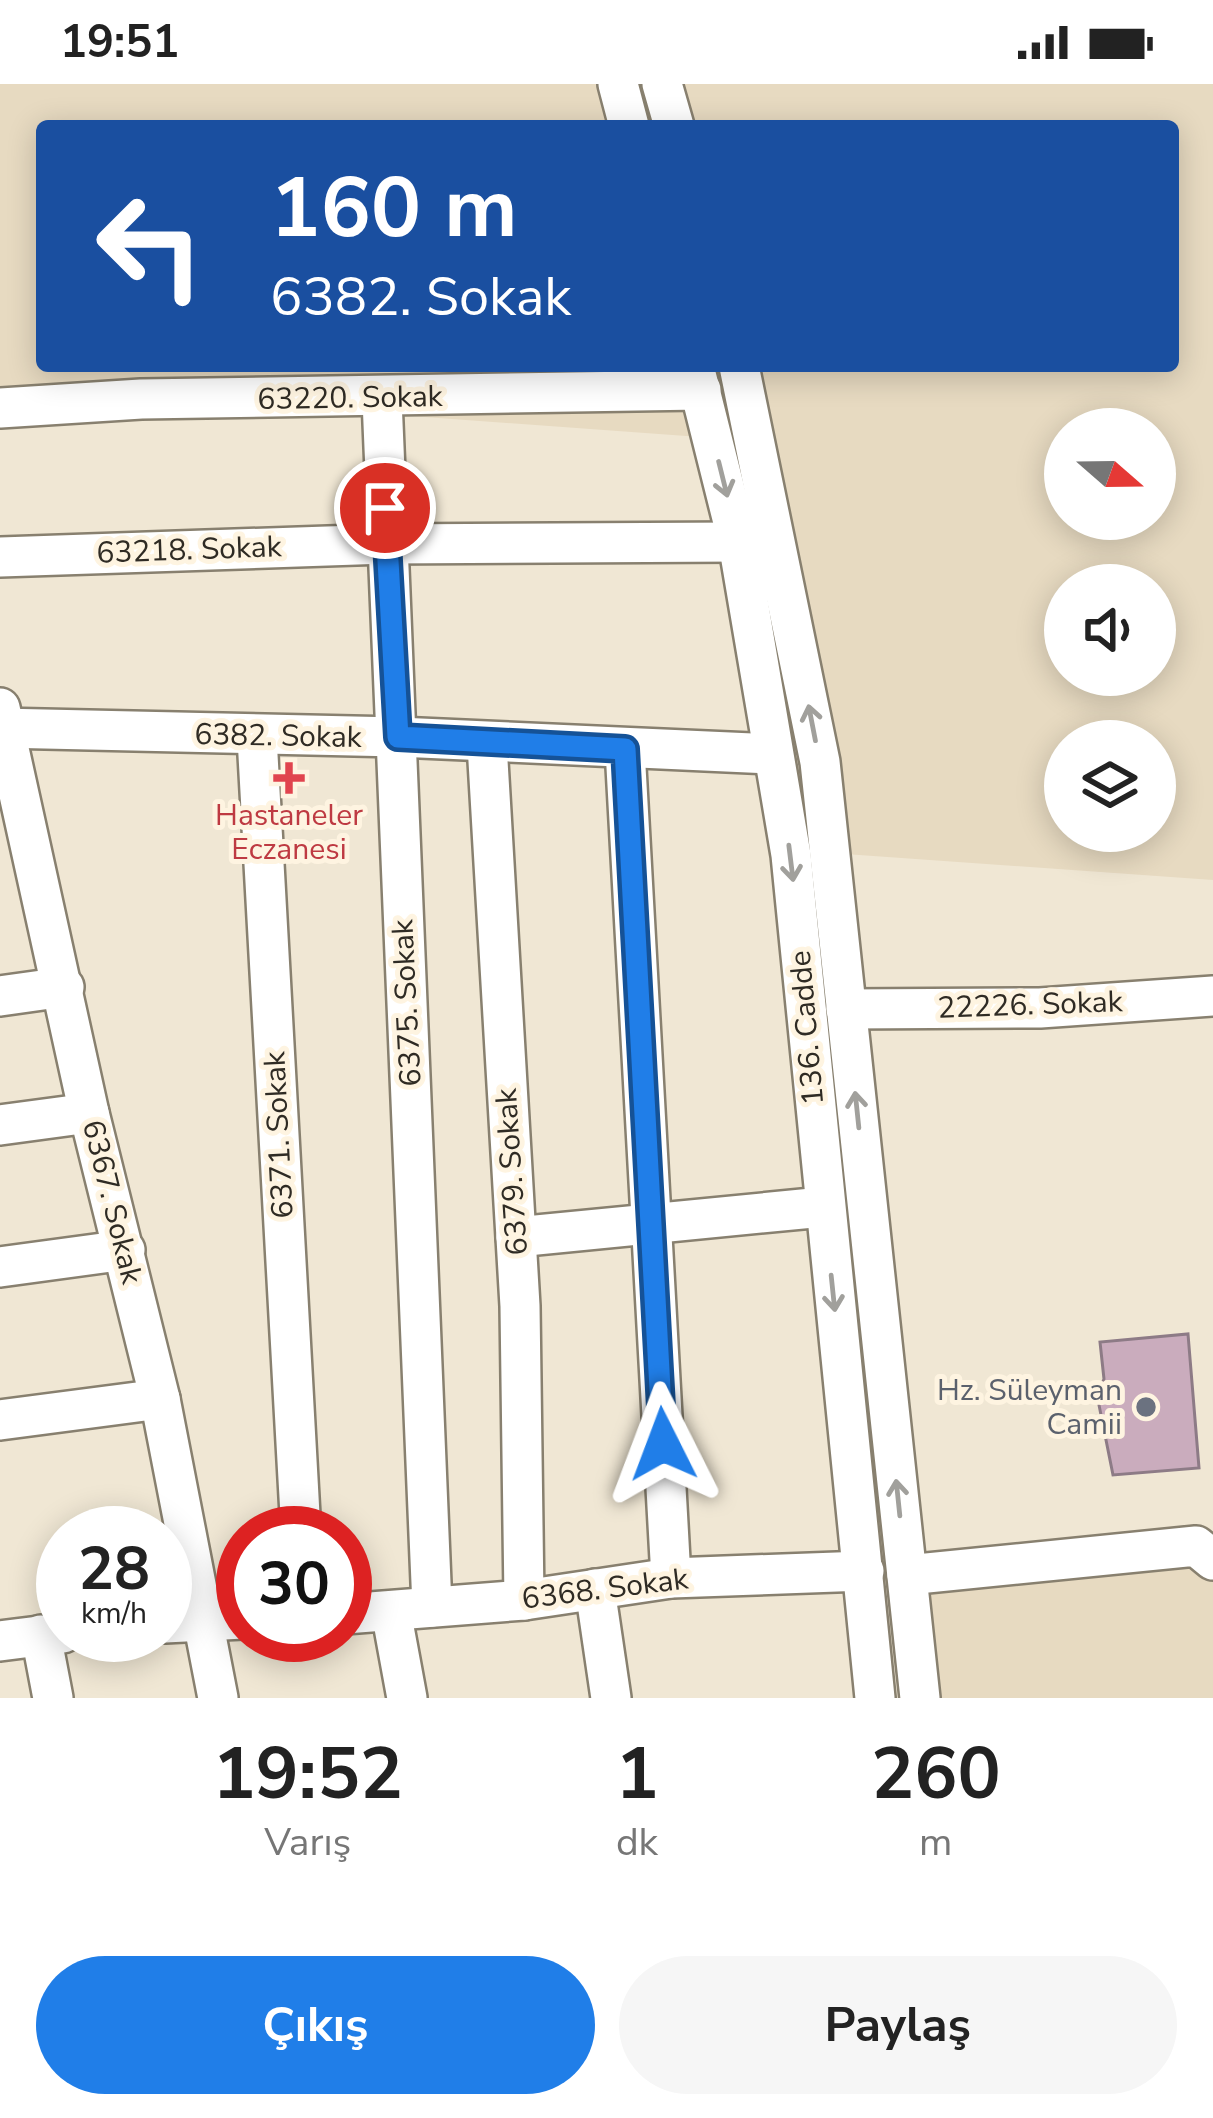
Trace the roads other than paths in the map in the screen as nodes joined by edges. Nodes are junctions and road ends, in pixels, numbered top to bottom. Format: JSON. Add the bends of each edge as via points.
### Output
{"nodes":[{"id":1,"x":617,"y":84,"type":"edge"},
{"id":2,"x":662,"y":84,"type":"edge"},
{"id":3,"x":627,"y":120,"type":"edge"},
{"id":4,"x":672,"y":120,"type":"edge"},
{"id":5,"x":740,"y":372,"type":"edge"},
{"id":6,"x":698,"y":378,"type":"edge"},
{"id":7,"x":382,"y":399,"type":"junction"},
{"id":8,"x":0,"y":408,"type":"edge"},
{"id":9,"x":738,"y":542,"type":"junction"},
{"id":10,"x":386,"y":544,"type":"junction"},
{"id":11,"x":0,"y":557,"type":"edge"},
{"id":12,"x":2,"y":722,"type":"edge"},
{"id":13,"x":256,"y":737,"type":"junction"},
{"id":14,"x":398,"y":737,"type":"junction"},
{"id":15,"x":487,"y":744,"type":"junction"},
{"id":16,"x":625,"y":749,"type":"junction"},
{"id":17,"x":772,"y":754,"type":"junction"},
{"id":18,"x":16,"y":860,"type":"edge"},
{"id":19,"x":64,"y":987,"type":"junction"},
{"id":20,"x":0,"y":996,"type":"edge"},
{"id":21,"x":1213,"y":996,"type":"edge"},
{"id":22,"x":846,"y":1009,"type":"junction"},
{"id":23,"x":89,"y":1113,"type":"junction"},
{"id":24,"x":0,"y":1125,"type":"edge"},
{"id":25,"x":823,"y":1207,"type":"junction"},
{"id":26,"x":649,"y":1221,"type":"junction"},
{"id":27,"x":516,"y":1237,"type":"junction"},
{"id":28,"x":125,"y":1250,"type":"junction"},
{"id":29,"x":0,"y":1267,"type":"edge"},
{"id":30,"x":160,"y":1399,"type":"junction"},
{"id":31,"x":0,"y":1420,"type":"edge"},
{"id":32,"x":172,"y":1506,"type":"edge"},
{"id":33,"x":299,"y":1506,"type":"edge"},
{"id":34,"x":1213,"y":1560,"type":"edge"},
{"id":35,"x":864,"y":1571,"type":"junction"},
{"id":36,"x":907,"y":1575,"type":"junction"},
{"id":37,"x":671,"y":1579,"type":"junction"},
{"id":38,"x":595,"y":1589,"type":"junction"},
{"id":39,"x":524,"y":1600,"type":"junction"},
{"id":40,"x":432,"y":1607,"type":"junction"},
{"id":41,"x":391,"y":1611,"type":"junction"},
{"id":42,"x":372,"y":1612,"type":"edge"},
{"id":43,"x":36,"y":1636,"type":"edge"},
{"id":44,"x":192,"y":1640,"type":"edge"},
{"id":45,"x":0,"y":1641,"type":"edge"},
{"id":46,"x":52,"y":1662,"type":"edge"},
{"id":47,"x":52,"y":1698,"type":"edge"},
{"id":48,"x":218,"y":1698,"type":"edge"},
{"id":49,"x":407,"y":1698,"type":"edge"},
{"id":50,"x":611,"y":1698,"type":"edge"},
{"id":51,"x":875,"y":1698,"type":"edge"},
{"id":52,"x":920,"y":1698,"type":"edge"}],
"edges":[{"from":1,"to":3,"type":"street"},
{"from":2,"to":4,"type":"street"},
{"from":22,"to":5,"type":"street","name":"136. Cadde","one_way":true,"via":[[820,762]]},
{"from":6,"to":7,"type":"street","name":"63220. Sokak"},
{"from":6,"to":9,"type":"street","name":"136. Cadde","one_way":true},
{"from":7,"to":8,"type":"street","name":"63220. Sokak"},
{"from":7,"to":10,"type":"street","name":"6375. Sokak"},
{"from":9,"to":10,"type":"street","name":"63218. Sokak"},
{"from":9,"to":17,"type":"street","name":"136. Cadde"},
{"from":10,"to":11,"type":"street","name":"63218. Sokak"},
{"from":10,"to":14,"type":"street","name":"6375. Sokak"},
{"from":12,"to":13,"type":"street","name":"6382. Sokak"},
{"from":12,"to":18,"type":"street","name":"6367. Sokak"},
{"from":13,"to":14,"type":"street","name":"6382. Sokak"},
{"from":13,"to":33,"type":"street","name":"6371. Sokak"},
{"from":14,"to":15,"type":"street","name":"6382. Sokak"},
{"from":14,"to":40,"type":"street","name":"6375. Sokak"},
{"from":15,"to":16,"type":"street","name":"6382. Sokak"},
{"from":15,"to":27,"type":"street","name":"6379. Sokak"},
{"from":16,"to":17,"type":"street","name":"6382. Sokak"},
{"from":16,"to":26,"type":"street"},
{"from":17,"to":25,"type":"street","name":"136. Cadde","one_way":true,"via":[[791,855]]},
{"from":18,"to":19,"type":"street","name":"6367. Sokak"},
{"from":19,"to":20,"type":"street"},
{"from":19,"to":23,"type":"street","name":"6367. Sokak"},
{"from":21,"to":22,"type":"street","name":"22226. Sokak"},
{"from":36,"to":22,"type":"street","name":"136. Cadde","one_way":true},
{"from":23,"to":24,"type":"street"},
{"from":23,"to":28,"type":"street","name":"6367. Sokak"},
{"from":25,"to":26,"type":"street"},
{"from":25,"to":35,"type":"street","name":"136. Cadde","one_way":true},
{"from":26,"to":27,"type":"street"},
{"from":26,"to":37,"type":"street"},
{"from":27,"to":39,"type":"street","name":"6379. Sokak"},
{"from":28,"to":29,"type":"street"},
{"from":28,"to":30,"type":"street","name":"6367. Sokak"},
{"from":30,"to":31,"type":"street"},
{"from":30,"to":32,"type":"street","name":"6367. Sokak"},
{"from":34,"to":36,"type":"street","via":[[1196,1546]]},
{"from":35,"to":37,"type":"street","name":"6368. Sokak"},
{"from":35,"to":51,"type":"street","name":"136. Cadde"},
{"from":36,"to":52,"type":"street","name":"136. Cadde"},
{"from":37,"to":38,"type":"street","name":"6368. Sokak"},
{"from":38,"to":39,"type":"street","name":"6368. Sokak"},
{"from":38,"to":50,"type":"street"},
{"from":39,"to":40,"type":"street","name":"6368. Sokak"},
{"from":40,"to":41,"type":"street","name":"6368. Sokak"},
{"from":41,"to":42,"type":"street","name":"6368. Sokak"},
{"from":41,"to":49,"type":"street"},
{"from":43,"to":45,"type":"street"},
{"from":44,"to":48,"type":"street","name":"6367. Sokak"},
{"from":46,"to":47,"type":"street"}]}
